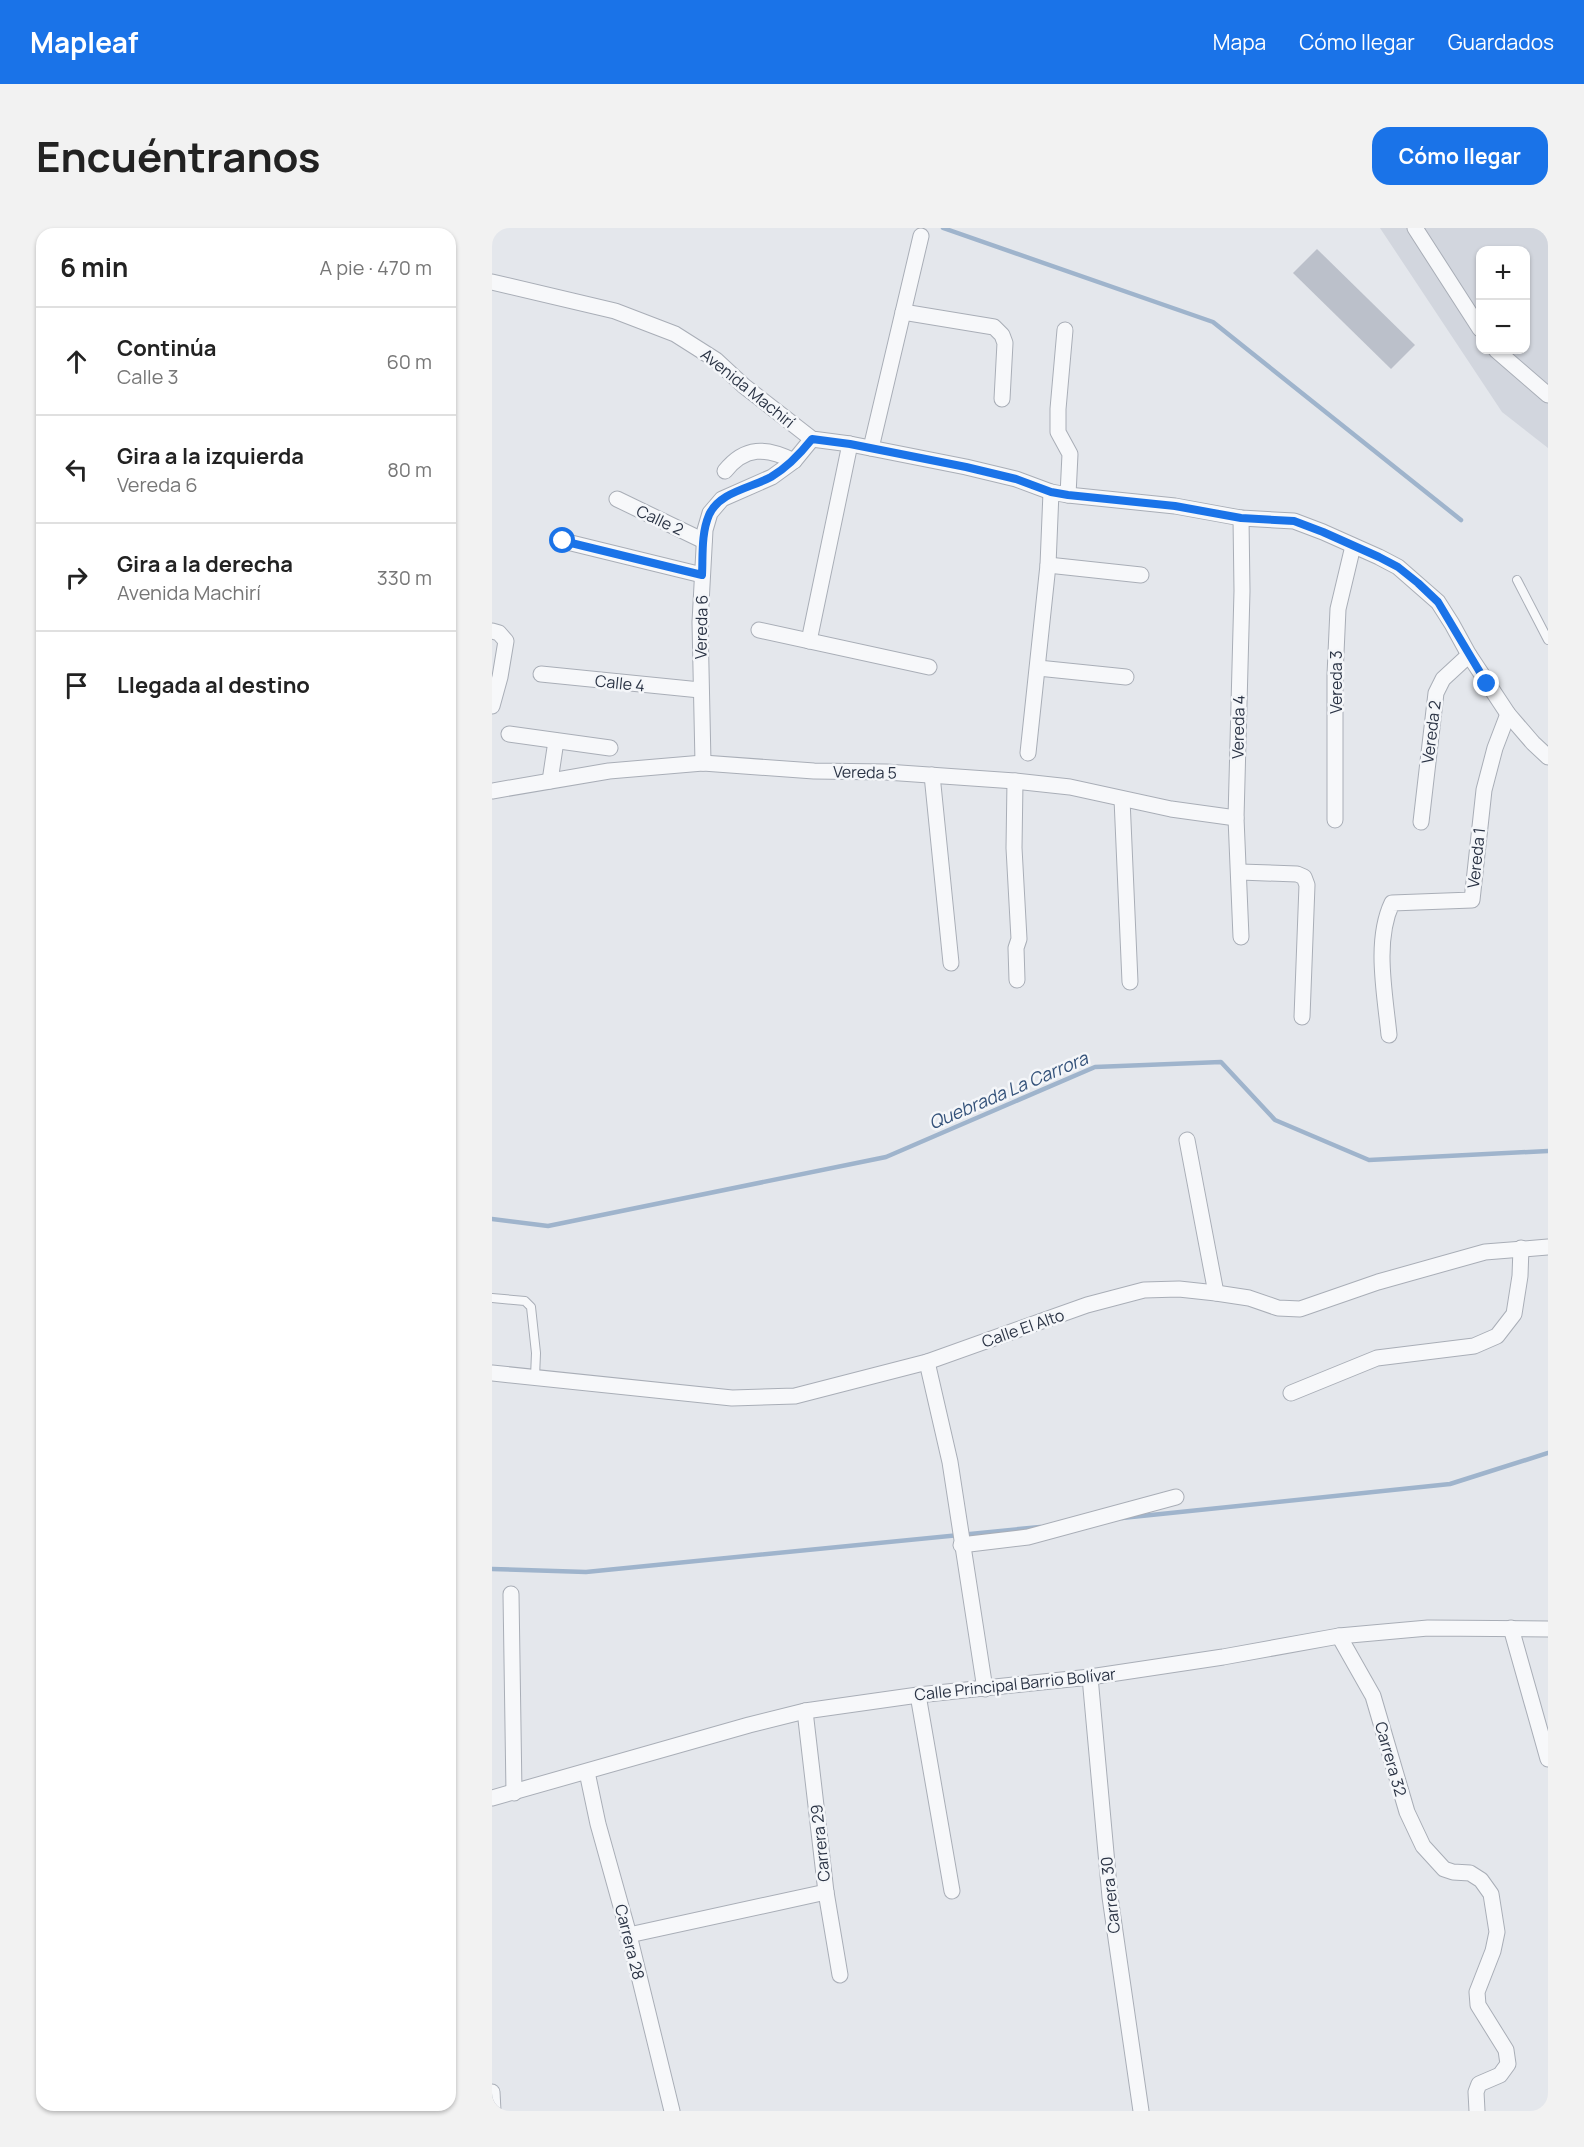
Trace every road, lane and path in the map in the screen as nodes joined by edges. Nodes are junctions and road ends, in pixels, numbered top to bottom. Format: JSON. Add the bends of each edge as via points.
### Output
{"nodes":[{"id":1,"x":1415,"y":228,"type":"edge"},
{"id":2,"x":921,"y":236,"type":"dead end"},
{"id":3,"x":492,"y":282,"type":"edge"},
{"id":4,"x":903,"y":312,"type":"junction"},
{"id":5,"x":1476,"y":323,"type":"edge"},
{"id":6,"x":1065,"y":330,"type":"dead end"},
{"id":7,"x":1501,"y":354,"type":"edge"},
{"id":8,"x":1548,"y":395,"type":"edge"},
{"id":9,"x":1002,"y":399,"type":"dead end"},
{"id":10,"x":812,"y":439,"type":"junction"},
{"id":11,"x":850,"y":444,"type":"junction"},
{"id":12,"x":871,"y":448,"type":"junction"},
{"id":13,"x":794,"y":461,"type":"junction"},
{"id":14,"x":725,"y":471,"type":"dead end"},
{"id":15,"x":1051,"y":492,"type":"junction"},
{"id":16,"x":1068,"y":495,"type":"junction"},
{"id":17,"x":617,"y":500,"type":"dead end"},
{"id":18,"x":1241,"y":518,"type":"junction"},
{"id":19,"x":563,"y":541,"type":"dead end"},
{"id":20,"x":704,"y":541,"type":"junction"},
{"id":21,"x":1353,"y":546,"type":"junction"},
{"id":22,"x":1048,"y":565,"type":"junction"},
{"id":23,"x":702,"y":575,"type":"junction"},
{"id":24,"x":1142,"y":575,"type":"dead end"},
{"id":25,"x":1517,"y":580,"type":"dead end"},
{"id":26,"x":759,"y":630,"type":"dead end"},
{"id":27,"x":492,"y":631,"type":"edge"},
{"id":28,"x":1548,"y":640,"type":"edge"},
{"id":29,"x":808,"y":641,"type":"junction"},
{"id":30,"x":1469,"y":655,"type":"junction"},
{"id":31,"x":929,"y":667,"type":"dead end"},
{"id":32,"x":1038,"y":668,"type":"junction"},
{"id":33,"x":541,"y":674,"type":"dead end"},
{"id":34,"x":1126,"y":677,"type":"dead end"},
{"id":35,"x":700,"y":690,"type":"junction"},
{"id":36,"x":492,"y":706,"type":"edge"},
{"id":37,"x":1508,"y":714,"type":"junction"},
{"id":38,"x":509,"y":734,"type":"dead end"},
{"id":39,"x":556,"y":741,"type":"junction"},
{"id":40,"x":610,"y":748,"type":"dead end"},
{"id":41,"x":1028,"y":753,"type":"dead end"},
{"id":42,"x":1548,"y":758,"type":"edge"},
{"id":43,"x":703,"y":763,"type":"junction"},
{"id":44,"x":932,"y":775,"type":"junction"},
{"id":45,"x":550,"y":781,"type":"junction"},
{"id":46,"x":1015,"y":781,"type":"junction"},
{"id":47,"x":492,"y":790,"type":"edge"},
{"id":48,"x":1122,"y":799,"type":"junction"},
{"id":49,"x":1236,"y":818,"type":"junction"},
{"id":50,"x":1335,"y":820,"type":"dead end"},
{"id":51,"x":1422,"y":822,"type":"dead end"},
{"id":52,"x":1240,"y":873,"type":"junction"},
{"id":53,"x":1242,"y":937,"type":"dead end"},
{"id":54,"x":951,"y":963,"type":"dead end"},
{"id":55,"x":1017,"y":980,"type":"dead end"},
{"id":56,"x":1130,"y":982,"type":"dead end"},
{"id":57,"x":1302,"y":1017,"type":"dead end"},
{"id":58,"x":1389,"y":1035,"type":"dead end"},
{"id":59,"x":1187,"y":1140,"type":"dead end"},
{"id":60,"x":1548,"y":1247,"type":"edge"},
{"id":61,"x":1521,"y":1248,"type":"junction"},
{"id":62,"x":1216,"y":1293,"type":"junction"},
{"id":63,"x":492,"y":1298,"type":"edge"},
{"id":64,"x":927,"y":1362,"type":"junction"},
{"id":65,"x":492,"y":1373,"type":"edge"},
{"id":66,"x":535,"y":1377,"type":"junction"},
{"id":67,"x":1291,"y":1393,"type":"dead end"},
{"id":68,"x":1176,"y":1497,"type":"dead end"},
{"id":69,"x":962,"y":1545,"type":"junction"},
{"id":70,"x":511,"y":1594,"type":"dead end"},
{"id":71,"x":1511,"y":1628,"type":"junction"},
{"id":72,"x":1548,"y":1629,"type":"edge"},
{"id":73,"x":1339,"y":1636,"type":"junction"},
{"id":74,"x":1089,"y":1677,"type":"junction"},
{"id":75,"x":985,"y":1689,"type":"junction"},
{"id":76,"x":918,"y":1695,"type":"junction"},
{"id":77,"x":805,"y":1711,"type":"junction"},
{"id":78,"x":1548,"y":1759,"type":"edge"},
{"id":79,"x":587,"y":1772,"type":"junction"},
{"id":80,"x":514,"y":1793,"type":"junction"},
{"id":81,"x":492,"y":1798,"type":"edge"},
{"id":82,"x":952,"y":1891,"type":"dead end"},
{"id":83,"x":826,"y":1892,"type":"junction"},
{"id":84,"x":629,"y":1935,"type":"junction"},
{"id":85,"x":840,"y":1975,"type":"dead end"},
{"id":86,"x":492,"y":2092,"type":"edge"},
{"id":87,"x":493,"y":2111,"type":"edge"},
{"id":88,"x":672,"y":2111,"type":"edge"},
{"id":89,"x":1141,"y":2111,"type":"edge"},
{"id":90,"x":1477,"y":2111,"type":"edge"}],
"edges":[{"from":1,"to":5,"type":"street"},
{"from":2,"to":4,"type":"street"},
{"from":3,"to":10,"type":"street","name":"Avenida Machirí","via":[[615,310],[675,334],[716,360]]},
{"from":4,"to":9,"type":"street","via":[[994,327],[1005,343]]},
{"from":4,"to":12,"type":"street"},
{"from":6,"to":16,"type":"street","via":[[1058,432],[1070,454]]},
{"from":7,"to":8,"type":"street"},
{"from":10,"to":11,"type":"street","name":"Avenida Machirí"},
{"from":10,"to":13,"type":"street","name":"Vereda 6"},
{"from":11,"to":12,"type":"street","name":"Avenida Machirí"},
{"from":11,"to":29,"type":"street"},
{"from":12,"to":15,"type":"street","name":"Avenida Machirí","via":[[1016,479]]},
{"from":13,"to":14,"type":"street","via":[[767,451],[752,451],[733,461]]},
{"from":13,"to":20,"type":"street","name":"Vereda 6","via":[[772,477],[722,499],[710,513]]},
{"from":15,"to":16,"type":"street","name":"Avenida Machirí"},
{"from":15,"to":22,"type":"street"},
{"from":16,"to":18,"type":"street","name":"Avenida Machirí","via":[[1175,506]]},
{"from":17,"to":20,"type":"street","name":"Calle 2"},
{"from":18,"to":21,"type":"street","name":"Avenida Machirí","via":[[1294,521]]},
{"from":18,"to":49,"type":"street","name":"Vereda 4"},
{"from":19,"to":23,"type":"street"},
{"from":20,"to":23,"type":"street","name":"Vereda 6"},
{"from":21,"to":30,"type":"street","name":"Avenida Machirí","via":[[1398,567],[1418,583],[1438,602]]},
{"from":21,"to":50,"type":"street","name":"Vereda 3","via":[[1338,609]]},
{"from":22,"to":24,"type":"street"},
{"from":22,"to":32,"type":"street"},
{"from":23,"to":35,"type":"street","name":"Vereda 6"},
{"from":25,"to":28,"type":"lane"},
{"from":26,"to":29,"type":"street"},
{"from":27,"to":36,"type":"street","via":[[506,641]]},
{"from":29,"to":31,"type":"street"},
{"from":30,"to":37,"type":"street","name":"Avenida Machirí"},
{"from":30,"to":51,"type":"street","name":"Vereda 2","via":[[1443,679],[1436,693]]},
{"from":32,"to":34,"type":"street"},
{"from":32,"to":41,"type":"street"},
{"from":33,"to":35,"type":"street","name":"Calle 4"},
{"from":35,"to":43,"type":"street","name":"Vereda 6"},
{"from":37,"to":42,"type":"street","name":"Avenida Machirí"},
{"from":37,"to":58,"type":"street","name":"Vereda 1","via":[[1484,790],[1472,900],[1392,903],[1386,916],[1382,944]]},
{"from":38,"to":39,"type":"street"},
{"from":39,"to":40,"type":"street"},
{"from":39,"to":45,"type":"street"},
{"from":43,"to":44,"type":"street","name":"Vereda 5"},
{"from":43,"to":45,"type":"street","name":"Vereda 5","via":[[609,771]]},
{"from":44,"to":46,"type":"street","name":"Vereda 5"},
{"from":44,"to":54,"type":"street"},
{"from":45,"to":47,"type":"street","name":"Vereda 5"},
{"from":46,"to":48,"type":"street","name":"Vereda 5","via":[[1070,787]]},
{"from":46,"to":55,"type":"street"},
{"from":48,"to":49,"type":"street","name":"Vereda 5"},
{"from":48,"to":56,"type":"street"},
{"from":49,"to":52,"type":"street","name":"Vereda 4"},
{"from":52,"to":53,"type":"street","name":"Vereda 4"},
{"from":52,"to":57,"type":"street","via":[[1304,877],[1307,885]]},
{"from":59,"to":62,"type":"street"},
{"from":60,"to":61,"type":"street","name":"Calle El Alto"},
{"from":61,"to":62,"type":"street","name":"Calle El Alto","via":[[1485,1252],[1300,1309],[1278,1308]]},
{"from":61,"to":67,"type":"street","via":[[1514,1314],[1497,1336],[1474,1346],[1377,1358]]},
{"from":62,"to":64,"type":"street","name":"Calle El Alto","via":[[1144,1290],[1087,1305]]},
{"from":63,"to":66,"type":"lane","via":[[525,1301],[531,1307]]},
{"from":64,"to":66,"type":"street","name":"Calle El Alto","via":[[795,1396],[763,1398]]},
{"from":64,"to":69,"type":"street","via":[[950,1462]]},
{"from":65,"to":66,"type":"street","name":"Calle El Alto"},
{"from":68,"to":69,"type":"street","via":[[1028,1537]]},
{"from":69,"to":75,"type":"street"},
{"from":70,"to":80,"type":"street"},
{"from":71,"to":72,"type":"street","name":"Calle Principal Barrio Bolívar"},
{"from":71,"to":73,"type":"street","name":"Calle Principal Barrio Bolívar","via":[[1428,1628]]},
{"from":71,"to":78,"type":"street"},
{"from":73,"to":74,"type":"street","name":"Calle Principal Barrio Bolívar"},
{"from":73,"to":90,"type":"street","name":"Carrera 32","via":[[1373,1696],[1407,1812],[1423,1846],[1444,1869],[1470,1873],[1491,1894],[1497,1932],[1478,1992],[1478,2005],[1506,2050],[1508,2064],[1500,2075],[1479,2084]]},
{"from":74,"to":75,"type":"street","name":"Calle Principal Barrio Bolívar"},
{"from":74,"to":89,"type":"street","name":"Carrera 30","via":[[1111,1907]]},
{"from":75,"to":76,"type":"street","name":"Calle Principal Barrio Bolívar"},
{"from":76,"to":77,"type":"street","name":"Calle Principal Barrio Bolívar"},
{"from":76,"to":82,"type":"street"},
{"from":77,"to":79,"type":"street","name":"Calle Principal Barrio Bolívar"},
{"from":77,"to":83,"type":"street","name":"Carrera 29"},
{"from":79,"to":80,"type":"street","name":"Calle Principal Barrio Bolívar"},
{"from":79,"to":84,"type":"street","name":"Carrera 28"},
{"from":80,"to":81,"type":"street","name":"Calle Principal Barrio Bolívar"},
{"from":83,"to":84,"type":"street"},
{"from":83,"to":85,"type":"street","name":"Carrera 29"},
{"from":84,"to":88,"type":"street","name":"Carrera 28"},
{"from":86,"to":87,"type":"street"}]}
